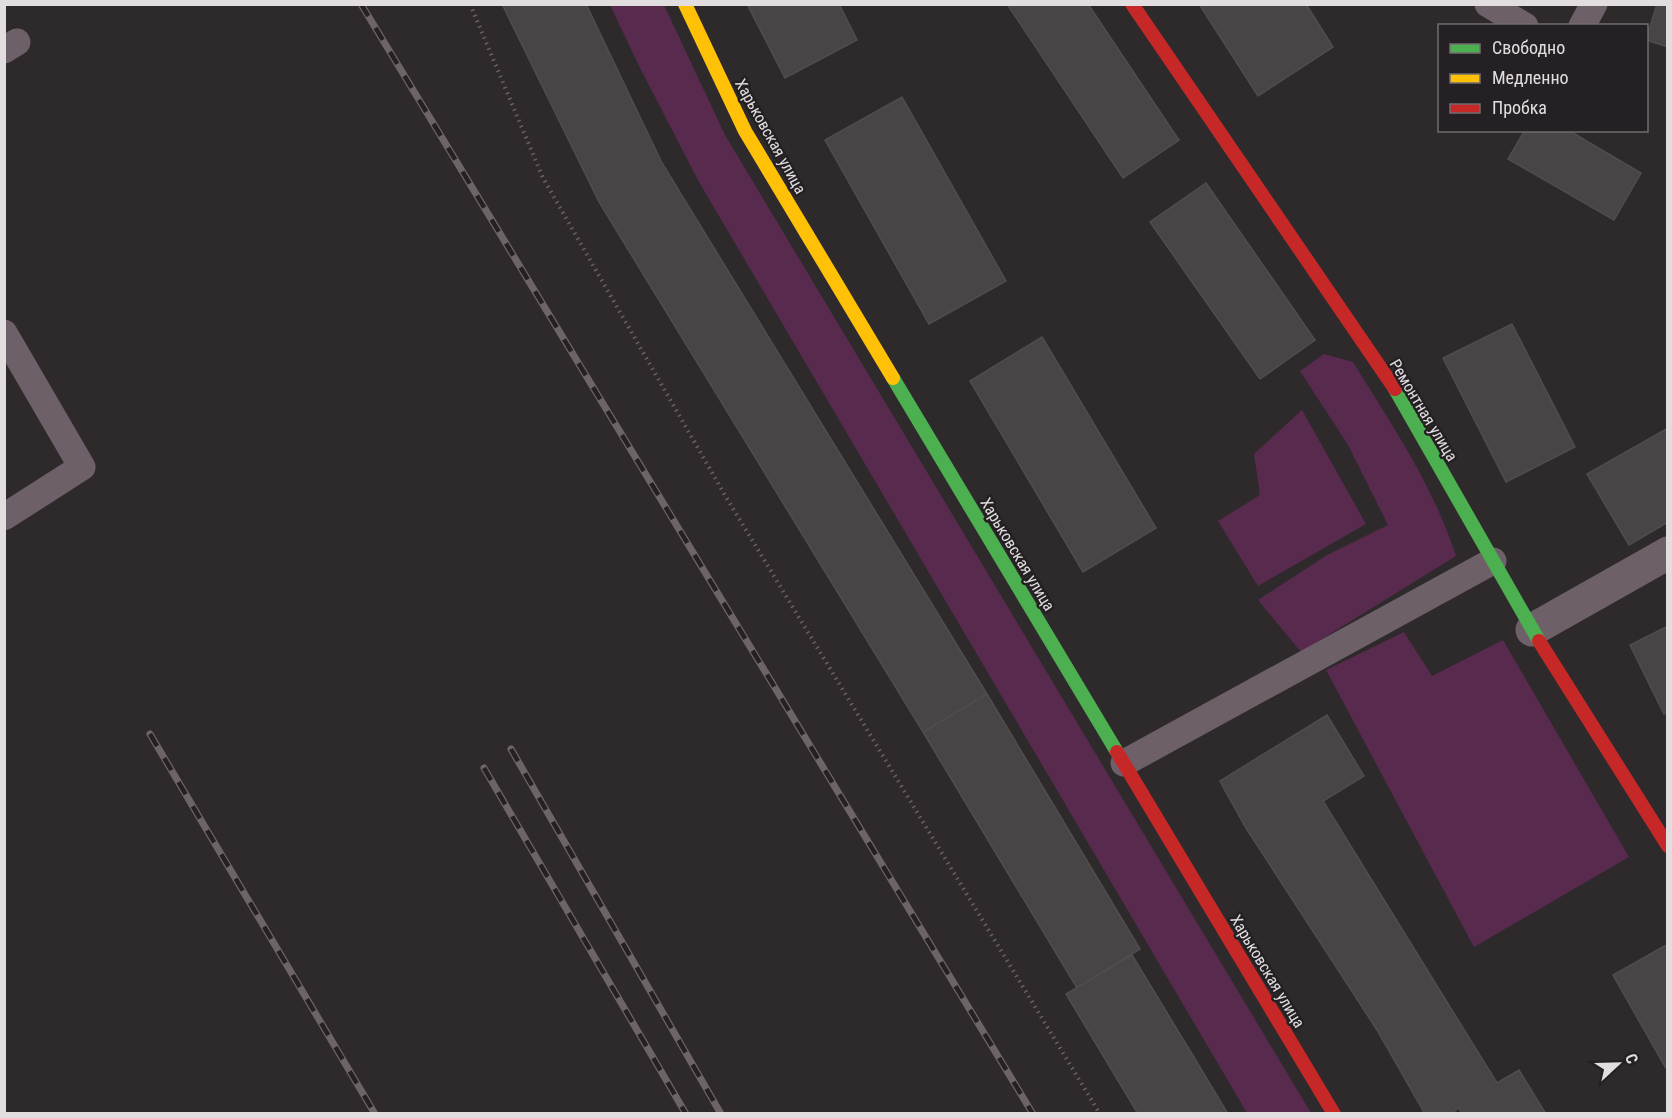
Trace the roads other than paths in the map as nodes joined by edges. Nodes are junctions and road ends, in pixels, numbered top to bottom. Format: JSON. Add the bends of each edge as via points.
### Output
{"nodes":[{"id":1,"x":685,"y":4,"type":"edge"},
{"id":2,"x":1132,"y":4,"type":"edge"},
{"id":3,"x":1488,"y":4,"type":"edge"},
{"id":4,"x":1594,"y":4,"type":"edge"},
{"id":5,"x":1522,"y":24,"type":"edge"},
{"id":6,"x":1583,"y":24,"type":"edge"},
{"id":7,"x":4,"y":333,"type":"edge"},
{"id":8,"x":4,"y":517,"type":"edge"},
{"id":9,"x":1668,"y":553,"type":"edge"},
{"id":10,"x":1493,"y":561,"type":"junction"},
{"id":11,"x":1532,"y":630,"type":"junction"},
{"id":12,"x":1124,"y":763,"type":"junction"},
{"id":13,"x":1668,"y":846,"type":"edge"},
{"id":14,"x":1334,"y":1113,"type":"edge"}],
"edges":[{"from":1,"to":12,"type":"street","name":"Харьковская улица","via":[[745,131]]},
{"from":2,"to":10,"type":"street","name":"Ремонтная улица","via":[[1394,388]]},
{"from":3,"to":5,"type":"lane"},
{"from":4,"to":6,"type":"lane"},
{"from":7,"to":8,"type":"lane","via":[[82,467]]},
{"from":9,"to":11,"type":"street"},
{"from":10,"to":11,"type":"street","name":"Ремонтная улица"},
{"from":10,"to":12,"type":"lane"},
{"from":11,"to":13,"type":"street","name":"Ремонтная улица"},
{"from":12,"to":14,"type":"street","name":"Харьковская улица"}]}
